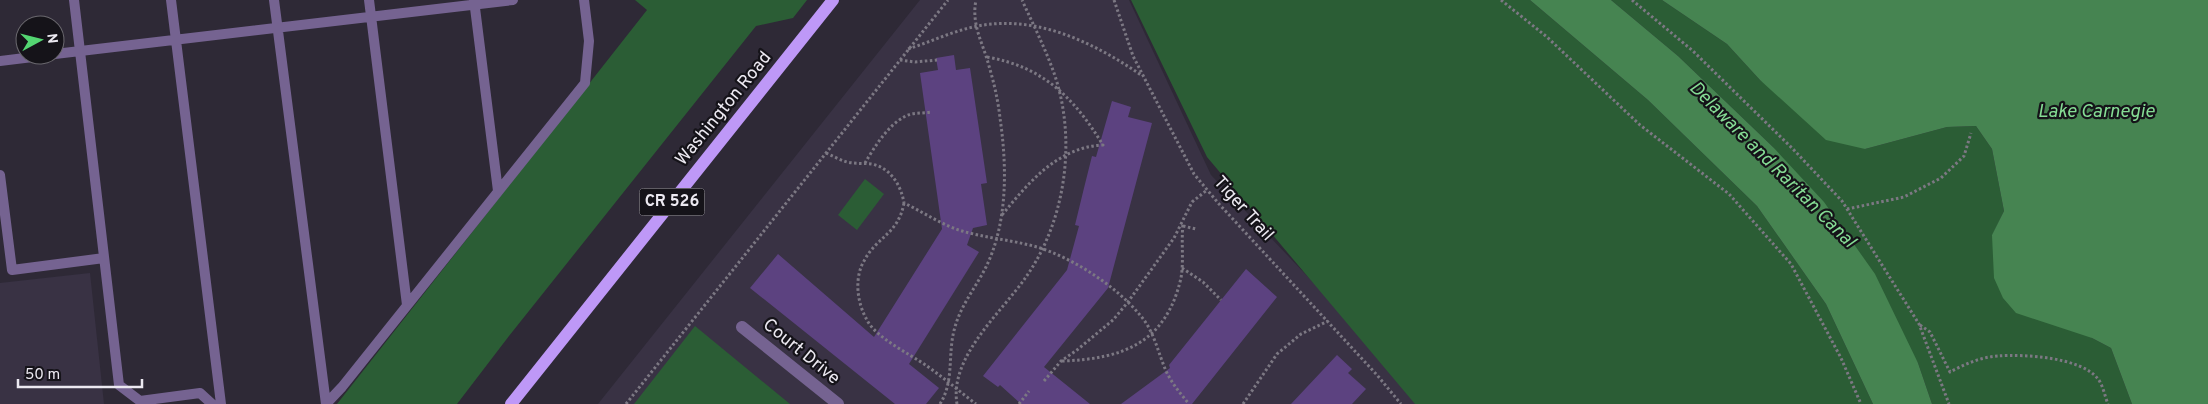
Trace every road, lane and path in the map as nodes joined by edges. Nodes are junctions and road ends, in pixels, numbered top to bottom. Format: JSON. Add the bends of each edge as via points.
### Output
{"nodes":[{"id":1,"x":74,"y":0,"type":"edge"},
{"id":2,"x":171,"y":0,"type":"edge"},
{"id":3,"x":274,"y":0,"type":"edge"},
{"id":4,"x":369,"y":0,"type":"edge"},
{"id":5,"x":513,"y":0,"type":"edge"},
{"id":6,"x":584,"y":0,"type":"edge"},
{"id":7,"x":833,"y":0,"type":"edge"},
{"id":8,"x":948,"y":0,"type":"edge"},
{"id":9,"x":976,"y":0,"type":"edge"},
{"id":10,"x":1022,"y":0,"type":"edge"},
{"id":11,"x":1114,"y":0,"type":"edge"},
{"id":12,"x":1501,"y":0,"type":"edge"},
{"id":13,"x":1632,"y":0,"type":"edge"},
{"id":14,"x":475,"y":2,"type":"edge"},
{"id":15,"x":372,"y":17,"type":"junction"},
{"id":16,"x":976,"y":26,"type":"junction"},
{"id":17,"x":1034,"y":26,"type":"junction"},
{"id":18,"x":278,"y":28,"type":"junction"},
{"id":19,"x":176,"y":40,"type":"junction"},
{"id":20,"x":908,"y":50,"type":"junction"},
{"id":21,"x":80,"y":51,"type":"junction"},
{"id":22,"x":65,"y":53,"type":"edge"},
{"id":23,"x":986,"y":57,"type":"junction"},
{"id":24,"x":15,"y":59,"type":"edge"},
{"id":25,"x":900,"y":60,"type":"junction"},
{"id":26,"x":937,"y":60,"type":"dead end"},
{"id":27,"x":0,"y":61,"type":"edge"},
{"id":28,"x":1143,"y":77,"type":"junction"},
{"id":29,"x":1058,"y":88,"type":"junction"},
{"id":30,"x":932,"y":112,"type":"dead end"},
{"id":31,"x":1971,"y":133,"type":"dead end"},
{"id":32,"x":826,"y":153,"type":"junction"},
{"id":33,"x":1066,"y":155,"type":"junction"},
{"id":34,"x":865,"y":164,"type":"junction"},
{"id":35,"x":0,"y":175,"type":"edge"},
{"id":36,"x":1207,"y":190,"type":"junction"},
{"id":37,"x":498,"y":191,"type":"junction"},
{"id":38,"x":904,"y":202,"type":"junction"},
{"id":39,"x":1847,"y":209,"type":"junction"},
{"id":40,"x":1001,"y":217,"type":"junction"},
{"id":41,"x":1183,"y":221,"type":"junction"},
{"id":42,"x":1183,"y":226,"type":"junction"},
{"id":43,"x":1196,"y":229,"type":"dead end"},
{"id":44,"x":996,"y":238,"type":"junction"},
{"id":45,"x":1042,"y":249,"type":"junction"},
{"id":46,"x":104,"y":258,"type":"junction"},
{"id":47,"x":1182,"y":268,"type":"junction"},
{"id":48,"x":1221,"y":300,"type":"dead end"},
{"id":49,"x":1128,"y":302,"type":"junction"},
{"id":50,"x":407,"y":305,"type":"junction"},
{"id":51,"x":1328,"y":321,"type":"junction"},
{"id":52,"x":1919,"y":324,"type":"junction"},
{"id":53,"x":742,"y":327,"type":"dead end"},
{"id":54,"x":1152,"y":334,"type":"junction"},
{"id":55,"x":1061,"y":361,"type":"junction"},
{"id":56,"x":1044,"y":382,"type":"dead end"},
{"id":57,"x":950,"y":383,"type":"junction"},
{"id":58,"x":957,"y":389,"type":"junction"},
{"id":59,"x":1029,"y":391,"type":"dead end"},
{"id":60,"x":212,"y":404,"type":"edge"},
{"id":61,"x":221,"y":404,"type":"edge"},
{"id":62,"x":326,"y":404,"type":"edge"},
{"id":63,"x":511,"y":404,"type":"edge"},
{"id":64,"x":626,"y":404,"type":"edge"},
{"id":65,"x":838,"y":404,"type":"edge"},
{"id":66,"x":940,"y":404,"type":"edge"},
{"id":67,"x":956,"y":404,"type":"edge"},
{"id":68,"x":976,"y":404,"type":"edge"},
{"id":69,"x":1019,"y":404,"type":"edge"},
{"id":70,"x":1189,"y":404,"type":"edge"},
{"id":71,"x":1243,"y":404,"type":"edge"},
{"id":72,"x":1401,"y":404,"type":"edge"},
{"id":73,"x":1861,"y":404,"type":"edge"},
{"id":74,"x":1949,"y":404,"type":"edge"},
{"id":75,"x":2108,"y":404,"type":"edge"}],
"edges":[{"from":1,"to":21,"type":"lane"},
{"from":2,"to":19,"type":"lane"},
{"from":3,"to":18,"type":"lane"},
{"from":4,"to":15,"type":"lane"},
{"from":5,"to":14,"type":"lane"},
{"from":6,"to":37,"type":"lane","via":[[589,41],[585,82]]},
{"from":7,"to":63,"type":"main road","name":"Washington Road","number":"CR 526"},
{"from":8,"to":20,"type":"path"},
{"from":9,"to":16,"type":"path"},
{"from":10,"to":17,"type":"path"},
{"from":11,"to":28,"type":"path","name":"Tiger Trail"},
{"from":12,"to":73,"type":"path","via":[[1548,37],[1640,125],[1729,194],[1791,264],[1841,358]]},
{"from":13,"to":39,"type":"path","via":[[1700,58],[1792,148]]},
{"from":14,"to":15,"type":"lane"},
{"from":14,"to":37,"type":"lane"},
{"from":15,"to":18,"type":"lane"},
{"from":15,"to":50,"type":"lane"},
{"from":16,"to":17,"type":"path"},
{"from":16,"to":20,"type":"path"},
{"from":16,"to":23,"type":"path"},
{"from":17,"to":28,"type":"path","via":[[1089,44]]},
{"from":17,"to":29,"type":"path"},
{"from":18,"to":19,"type":"lane"},
{"from":18,"to":62,"type":"lane"},
{"from":19,"to":21,"type":"lane"},
{"from":19,"to":61,"type":"lane"},
{"from":20,"to":25,"type":"path"},
{"from":21,"to":22,"type":"lane"},
{"from":21,"to":46,"type":"lane"},
{"from":23,"to":29,"type":"path","via":[[1011,63]]},
{"from":23,"to":40,"type":"path","via":[[996,91],[1003,142]]},
{"from":24,"to":27,"type":"lane"},
{"from":25,"to":26,"type":"path"},
{"from":25,"to":32,"type":"path"},
{"from":28,"to":36,"type":"path","name":"Tiger Trail","via":[[1194,174]]},
{"from":29,"to":33,"type":"path"},
{"from":29,"to":33,"type":"path","via":[[1082,112],[1103,145],[1087,145]]},
{"from":30,"to":34,"type":"path","via":[[912,114],[897,122]]},
{"from":31,"to":39,"type":"path","via":[[1964,156],[1941,178],[1904,197]]},
{"from":32,"to":34,"type":"path","via":[[845,162]]},
{"from":32,"to":64,"type":"path"},
{"from":33,"to":40,"type":"path","via":[[1034,177]]},
{"from":33,"to":45,"type":"path","via":[[1061,193]]},
{"from":34,"to":38,"type":"path","via":[[878,166],[888,173],[900,186]]},
{"from":35,"to":46,"type":"lane","via":[[12,270]]},
{"from":36,"to":41,"type":"path","via":[[1192,202]]},
{"from":36,"to":51,"type":"path","name":"Tiger Trail"},
{"from":37,"to":50,"type":"lane"},
{"from":38,"to":44,"type":"path","via":[[962,231]]},
{"from":38,"to":57,"type":"path","via":[[899,221],[862,262],[858,293],[867,321],[876,331]]},
{"from":39,"to":52,"type":"path"},
{"from":40,"to":44,"type":"path"},
{"from":41,"to":42,"type":"path"},
{"from":41,"to":49,"type":"path"},
{"from":42,"to":43,"type":"path"},
{"from":42,"to":47,"type":"path"},
{"from":44,"to":45,"type":"path"},
{"from":44,"to":57,"type":"path","via":[[987,266],[958,315],[951,344]]},
{"from":45,"to":49,"type":"path","via":[[1109,285]]},
{"from":45,"to":58,"type":"path","via":[[966,357]]},
{"from":46,"to":60,"type":"lane","via":[[119,385],[140,401],[200,393]]},
{"from":47,"to":48,"type":"path"},
{"from":47,"to":54,"type":"path","via":[[1175,297]]},
{"from":49,"to":54,"type":"path"},
{"from":49,"to":55,"type":"path","via":[[1113,320]]},
{"from":50,"to":62,"type":"lane"},
{"from":51,"to":71,"type":"path","via":[[1301,334],[1277,354]]},
{"from":51,"to":72,"type":"path","name":"Tiger Trail"},
{"from":52,"to":74,"type":"path"},
{"from":52,"to":75,"type":"path","via":[[1930,332],[1950,372],[1965,364],[1997,356],[2077,364],[2098,379]]},
{"from":53,"to":65,"type":"street","name":"Court Drive"},
{"from":54,"to":55,"type":"path","via":[[1122,353],[1109,357]]},
{"from":54,"to":70,"type":"path","via":[[1166,372]]},
{"from":55,"to":56,"type":"path"},
{"from":57,"to":58,"type":"path"},
{"from":57,"to":66,"type":"path"},
{"from":58,"to":67,"type":"path"},
{"from":58,"to":68,"type":"path"},
{"from":59,"to":69,"type":"path"}]}
